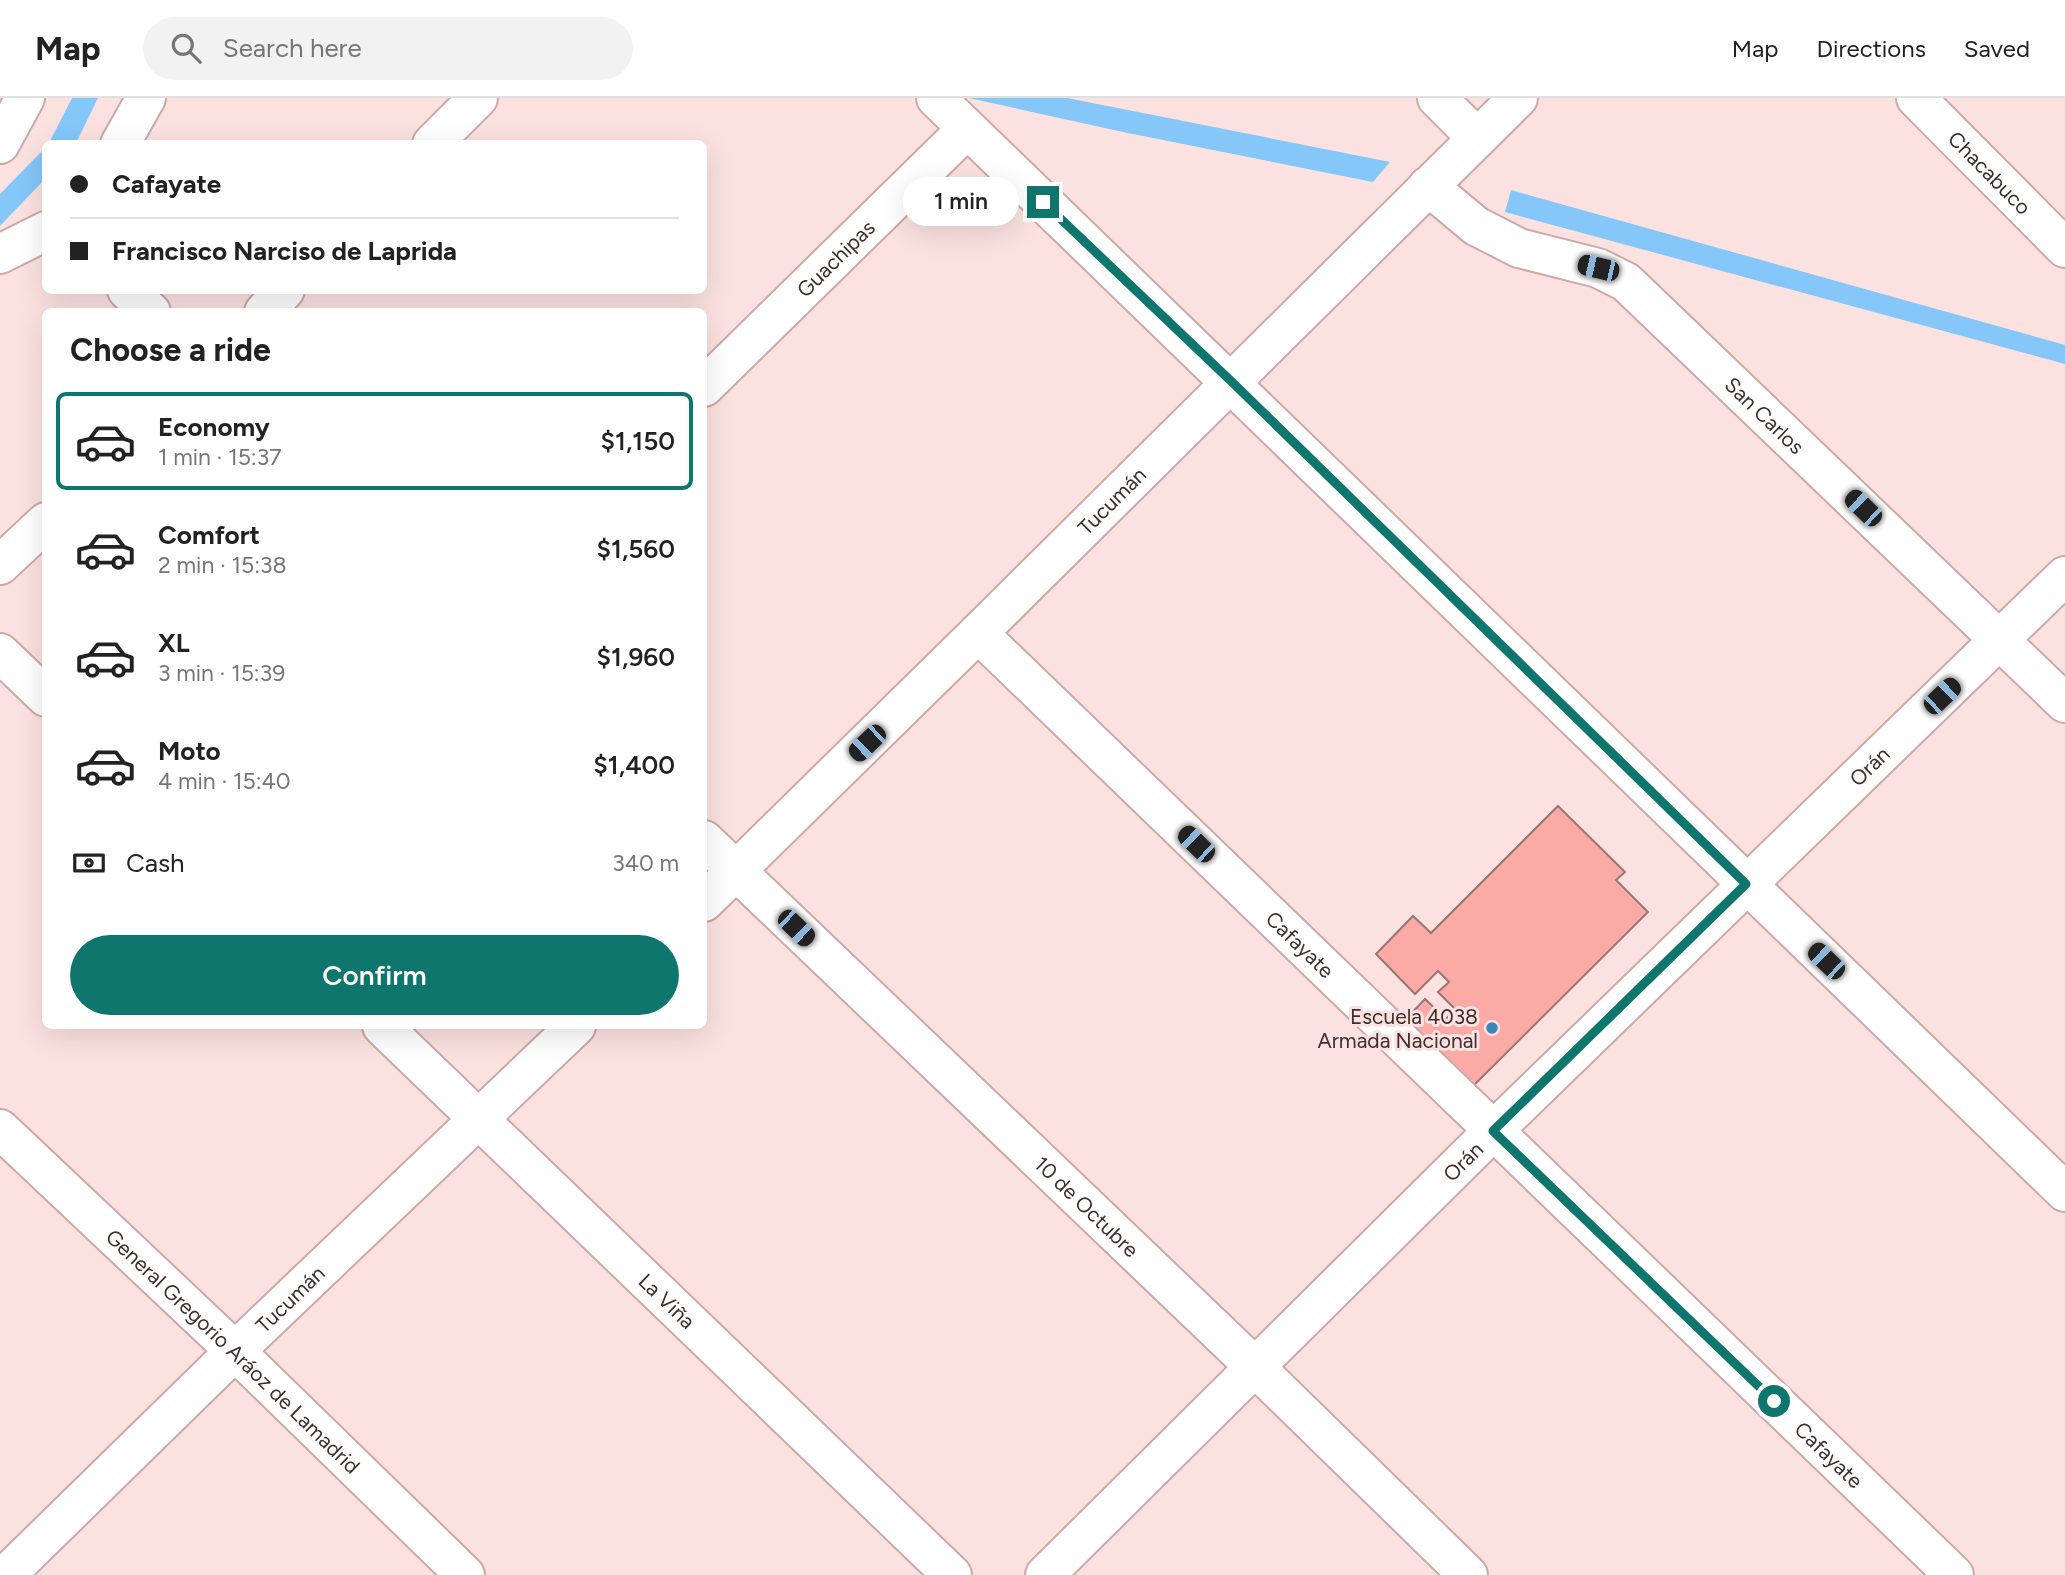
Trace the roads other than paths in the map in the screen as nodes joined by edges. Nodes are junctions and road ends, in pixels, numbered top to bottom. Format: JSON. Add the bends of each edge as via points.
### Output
{"nodes":[{"id":1,"x":25,"y":98,"type":"edge"},
{"id":2,"x":146,"y":98,"type":"edge"},
{"id":3,"x":478,"y":98,"type":"edge"},
{"id":4,"x":1437,"y":98,"type":"edge"},
{"id":5,"x":1518,"y":98,"type":"edge"},
{"id":6,"x":1916,"y":98,"type":"edge"},
{"id":7,"x":949,"y":111,"type":"edge"},
{"id":8,"x":1477,"y":138,"type":"junction"},
{"id":9,"x":122,"y":140,"type":"edge"},
{"id":10,"x":436,"y":140,"type":"edge"},
{"id":11,"x":0,"y":144,"type":"edge"},
{"id":12,"x":1428,"y":186,"type":"junction"},
{"id":13,"x":42,"y":233,"type":"edge"},
{"id":14,"x":2065,"y":248,"type":"edge"},
{"id":15,"x":0,"y":254,"type":"edge"},
{"id":16,"x":131,"y":294,"type":"edge"},
{"id":17,"x":281,"y":294,"type":"edge"},
{"id":18,"x":146,"y":308,"type":"edge"},
{"id":19,"x":268,"y":308,"type":"edge"},
{"id":20,"x":1232,"y":382,"type":"junction"},
{"id":21,"x":707,"y":384,"type":"edge"},
{"id":22,"x":42,"y":526,"type":"edge"},
{"id":23,"x":0,"y":565,"type":"edge"},
{"id":24,"x":2065,"y":576,"type":"edge"},
{"id":25,"x":978,"y":633,"type":"junction"},
{"id":26,"x":2001,"y":640,"type":"junction"},
{"id":27,"x":0,"y":653,"type":"edge"},
{"id":28,"x":42,"y":693,"type":"edge"},
{"id":29,"x":2065,"y":703,"type":"edge"},
{"id":30,"x":707,"y":843,"type":"edge"},
{"id":31,"x":736,"y":870,"type":"junction"},
{"id":32,"x":1746,"y":884,"type":"junction"},
{"id":33,"x":707,"y":899,"type":"edge"},
{"id":34,"x":385,"y":1029,"type":"edge"},
{"id":35,"x":573,"y":1029,"type":"edge"},
{"id":36,"x":479,"y":1120,"type":"junction"},
{"id":37,"x":0,"y":1129,"type":"edge"},
{"id":38,"x":1493,"y":1131,"type":"junction"},
{"id":39,"x":2065,"y":1192,"type":"edge"},
{"id":40,"x":234,"y":1351,"type":"junction"},
{"id":41,"x":1255,"y":1367,"type":"junction"},
{"id":42,"x":6,"y":1575,"type":"edge"},
{"id":43,"x":465,"y":1575,"type":"edge"},
{"id":44,"x":952,"y":1575,"type":"edge"},
{"id":45,"x":1045,"y":1575,"type":"edge"},
{"id":46,"x":1468,"y":1575,"type":"edge"},
{"id":47,"x":1954,"y":1575,"type":"edge"}],
"edges":[{"from":1,"to":11,"type":"street"},
{"from":2,"to":9,"type":"street"},
{"from":3,"to":10,"type":"street"},
{"from":4,"to":8,"type":"street"},
{"from":5,"to":8,"type":"street","name":"Tucumán"},
{"from":6,"to":14,"type":"street","name":"Chacabuco"},
{"from":7,"to":20,"type":"street"},
{"from":7,"to":21,"type":"street","name":"Guachipas"},
{"from":8,"to":12,"type":"street","name":"Tucumán"},
{"from":12,"to":20,"type":"street","name":"Tucumán"},
{"from":12,"to":26,"type":"street","name":"San Carlos","via":[[1476,226],[1518,248],[1598,268],[1626,282]]},
{"from":13,"to":15,"type":"street"},
{"from":16,"to":18,"type":"street"},
{"from":17,"to":19,"type":"street"},
{"from":20,"to":25,"type":"street","name":"Tucumán"},
{"from":20,"to":32,"type":"street"},
{"from":22,"to":23,"type":"street"},
{"from":24,"to":26,"type":"street","name":"Orán"},
{"from":25,"to":31,"type":"street","name":"Tucumán"},
{"from":25,"to":38,"type":"street","name":"Cafayate"},
{"from":26,"to":29,"type":"street","name":"San Carlos"},
{"from":26,"to":32,"type":"street","name":"Orán"},
{"from":27,"to":28,"type":"street"},
{"from":30,"to":31,"type":"street","name":"10 de Octubre"},
{"from":31,"to":33,"type":"street","name":"Tucumán"},
{"from":31,"to":41,"type":"street","name":"10 de Octubre"},
{"from":32,"to":38,"type":"street","name":"Orán"},
{"from":32,"to":39,"type":"street"},
{"from":34,"to":36,"type":"street","name":"La Viña"},
{"from":35,"to":36,"type":"street","name":"Tucumán"},
{"from":36,"to":40,"type":"street","name":"Tucumán"},
{"from":36,"to":44,"type":"street","name":"La Viña"},
{"from":37,"to":40,"type":"street","name":"General Gregorio Aráoz de Lamadrid"},
{"from":38,"to":41,"type":"street","name":"Orán"},
{"from":38,"to":47,"type":"street","name":"Cafayate"},
{"from":40,"to":42,"type":"street","name":"Tucumán"},
{"from":40,"to":43,"type":"street","name":"General Gregorio Aráoz de Lamadrid"},
{"from":41,"to":45,"type":"street","name":"Orán"},
{"from":41,"to":46,"type":"street","name":"10 de Octubre"}]}
